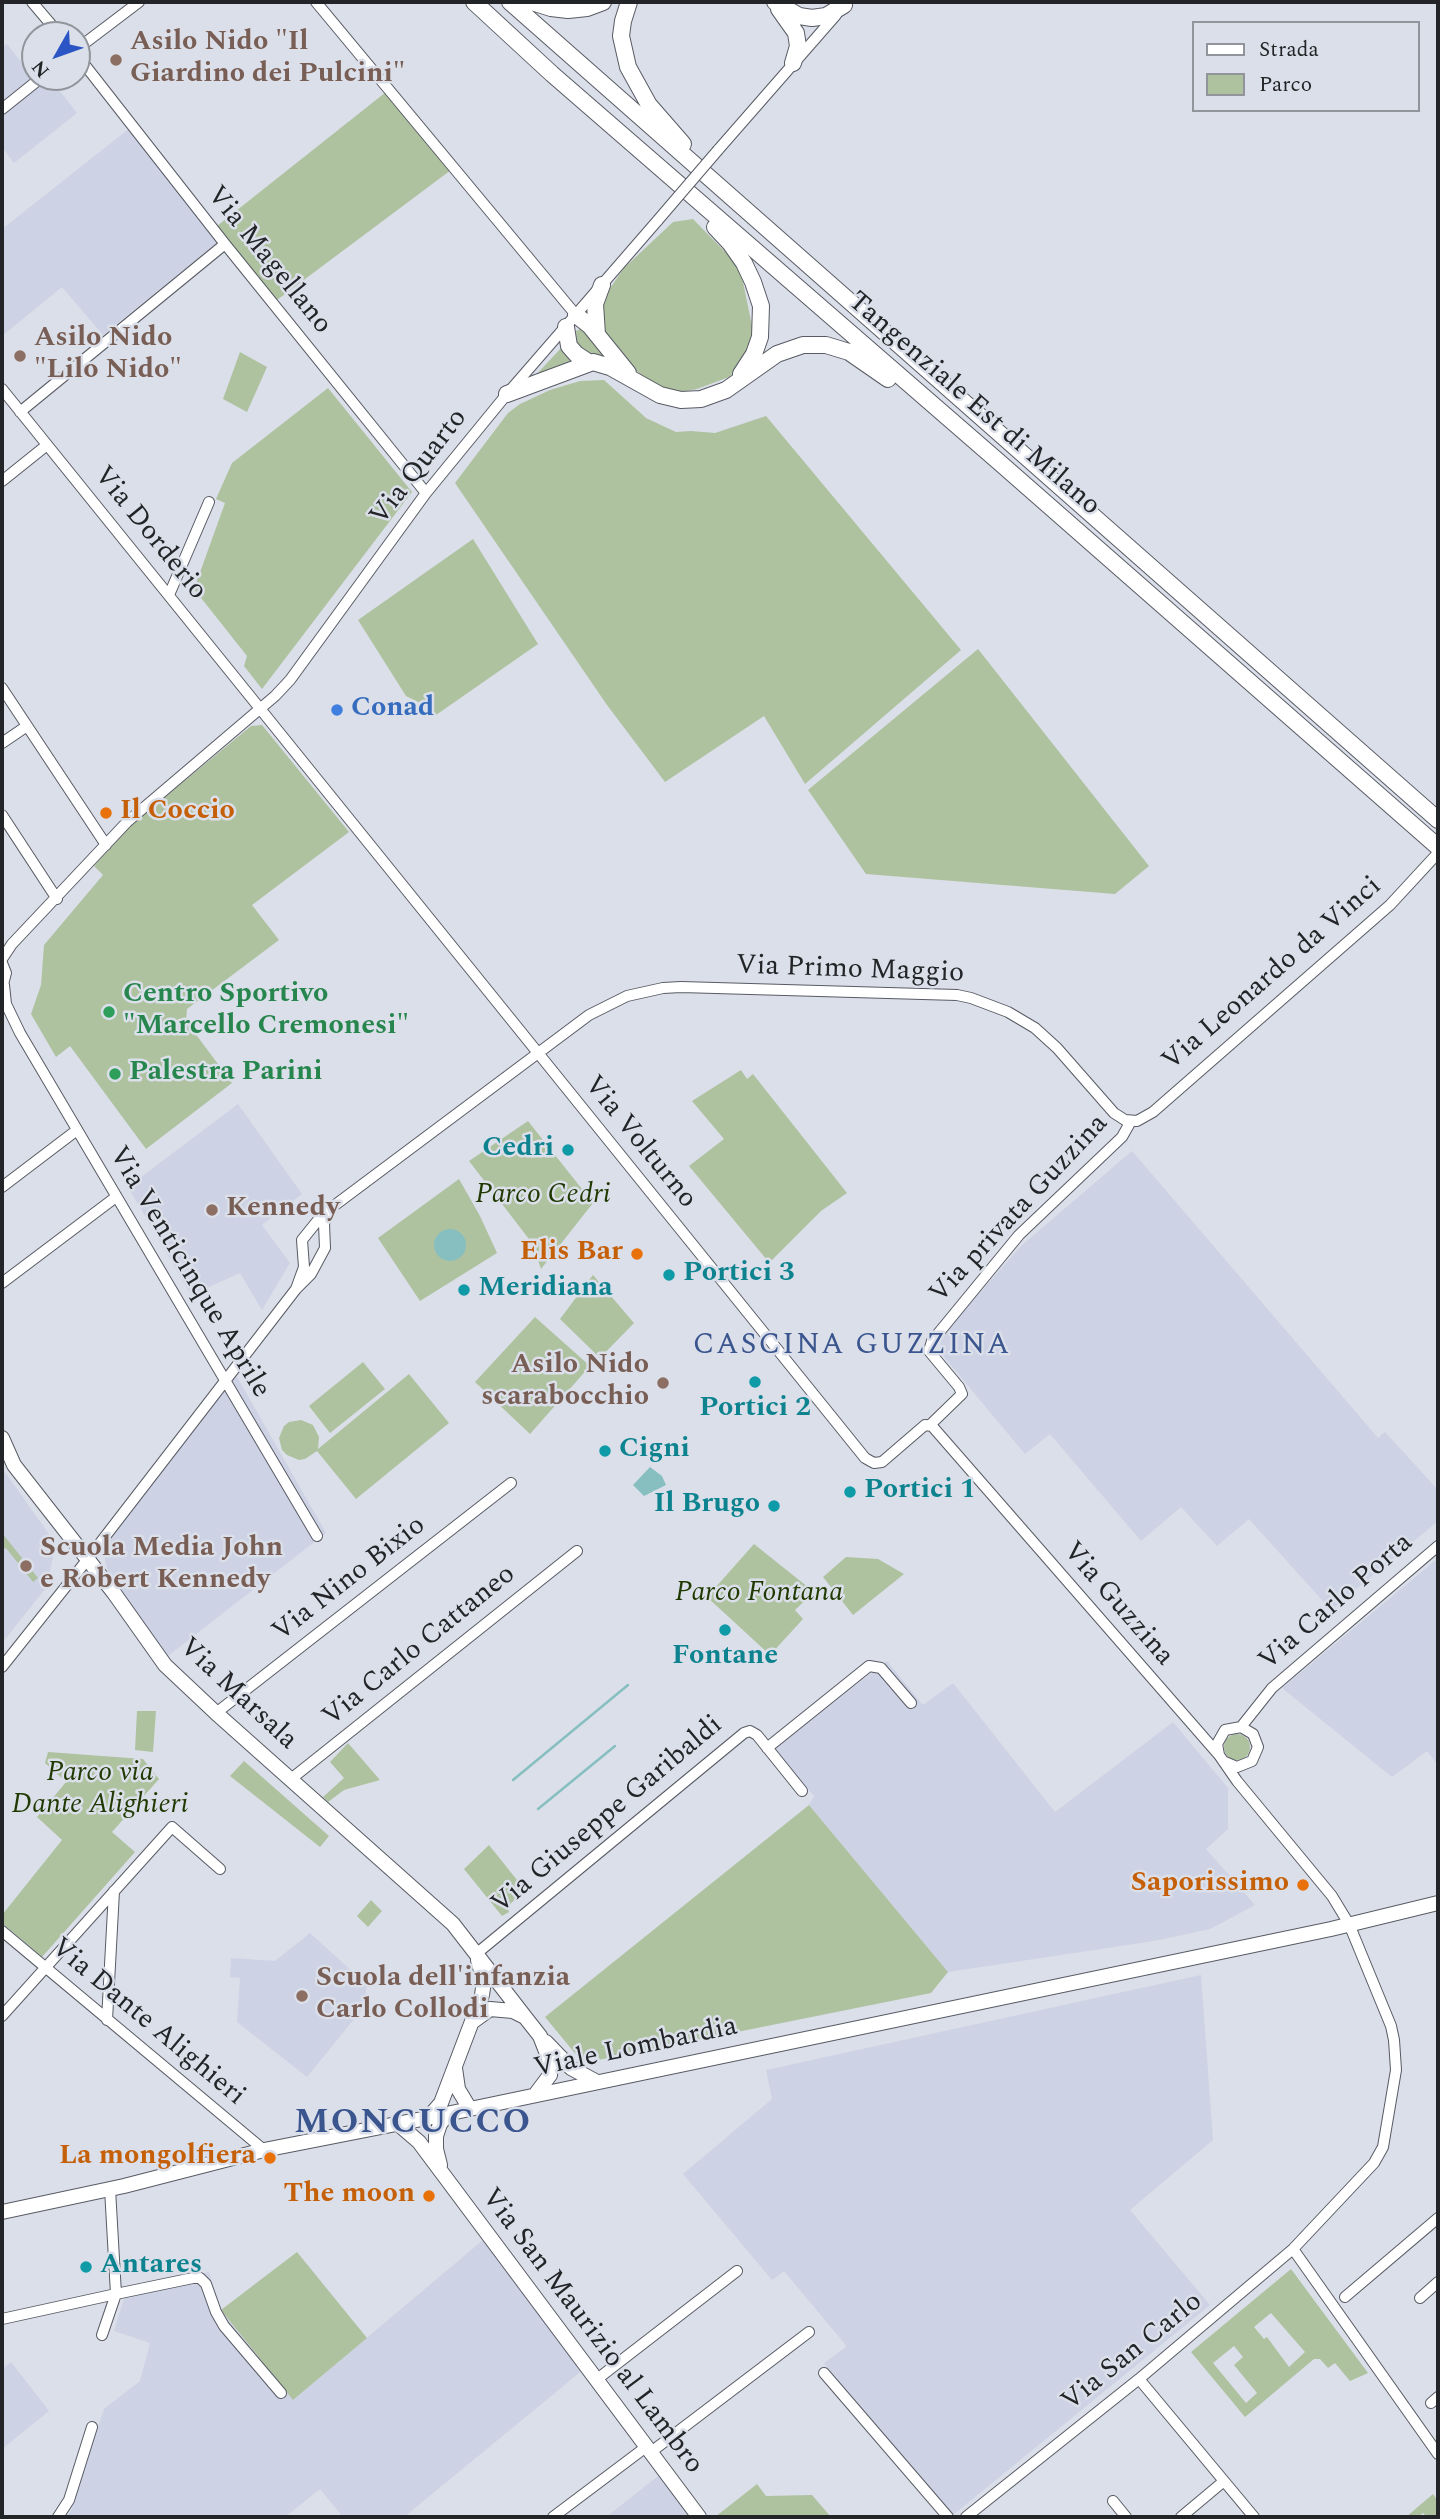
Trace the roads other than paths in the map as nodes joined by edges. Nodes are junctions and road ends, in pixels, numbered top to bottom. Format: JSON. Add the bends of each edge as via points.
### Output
{"nodes":[{"id":1,"x":32,"y":2,"type":"edge"},
{"id":2,"x":139,"y":2,"type":"edge"},
{"id":3,"x":316,"y":2,"type":"edge"},
{"id":4,"x":474,"y":2,"type":"edge"},
{"id":5,"x":510,"y":2,"type":"edge"},
{"id":6,"x":532,"y":2,"type":"edge"},
{"id":7,"x":603,"y":2,"type":"edge"},
{"id":8,"x":629,"y":2,"type":"edge"},
{"id":9,"x":774,"y":2,"type":"edge"},
{"id":10,"x":846,"y":4,"type":"edge"},
{"id":11,"x":48,"y":21,"type":"edge"},
{"id":12,"x":797,"y":23,"type":"junction"},
{"id":13,"x":816,"y":37,"type":"junction"},
{"id":14,"x":91,"y":38,"type":"edge"},
{"id":15,"x":793,"y":63,"type":"junction"},
{"id":16,"x":91,"y":73,"type":"edge"},
{"id":17,"x":552,"y":74,"type":"junction"},
{"id":18,"x":24,"y":91,"type":"edge"},
{"id":19,"x":2,"y":109,"type":"edge"},
{"id":20,"x":715,"y":184,"type":"junction"},
{"id":21,"x":225,"y":244,"type":"junction"},
{"id":22,"x":602,"y":285,"type":"junction"},
{"id":23,"x":571,"y":321,"type":"junction"},
{"id":24,"x":600,"y":339,"type":"junction"},
{"id":25,"x":588,"y":362,"type":"junction"},
{"id":26,"x":637,"y":383,"type":"junction"},
{"id":27,"x":729,"y":387,"type":"junction"},
{"id":28,"x":2,"y":389,"type":"edge"},
{"id":29,"x":507,"y":394,"type":"junction"},
{"id":30,"x":20,"y":412,"type":"junction"},
{"id":31,"x":47,"y":445,"type":"junction"},
{"id":32,"x":999,"y":462,"type":"junction"},
{"id":33,"x":2,"y":481,"type":"edge"},
{"id":34,"x":426,"y":493,"type":"junction"},
{"id":35,"x":209,"y":502,"type":"dead end"},
{"id":36,"x":169,"y":595,"type":"junction"},
{"id":37,"x":2,"y":688,"type":"edge"},
{"id":38,"x":260,"y":708,"type":"junction"},
{"id":39,"x":27,"y":726,"type":"junction"},
{"id":40,"x":2,"y":743,"type":"edge"},
{"id":41,"x":2,"y":815,"type":"edge"},
{"id":42,"x":1438,"y":820,"type":"edge"},
{"id":43,"x":106,"y":845,"type":"junction"},
{"id":44,"x":1438,"y":847,"type":"edge"},
{"id":45,"x":1438,"y":853,"type":"edge"},
{"id":46,"x":57,"y":899,"type":"junction"},
{"id":47,"x":12,"y":944,"type":"junction"},
{"id":48,"x":2,"y":951,"type":"edge"},
{"id":49,"x":2,"y":961,"type":"edge"},
{"id":50,"x":3,"y":987,"type":"edge"},
{"id":51,"x":2,"y":1013,"type":"edge"},
{"id":52,"x":20,"y":1033,"type":"junction"},
{"id":53,"x":538,"y":1053,"type":"junction"},
{"id":54,"x":1131,"y":1121,"type":"junction"},
{"id":55,"x":77,"y":1130,"type":"junction"},
{"id":56,"x":2,"y":1188,"type":"edge"},
{"id":57,"x":116,"y":1197,"type":"junction"},
{"id":58,"x":330,"y":1208,"type":"junction"},
{"id":59,"x":307,"y":1233,"type":"junction"},
{"id":60,"x":324,"y":1245,"type":"junction"},
{"id":61,"x":303,"y":1249,"type":"junction"},
{"id":62,"x":2,"y":1283,"type":"edge"},
{"id":63,"x":296,"y":1289,"type":"junction"},
{"id":64,"x":226,"y":1382,"type":"junction"},
{"id":65,"x":930,"y":1425,"type":"junction"},
{"id":66,"x":2,"y":1438,"type":"edge"},
{"id":67,"x":511,"y":1483,"type":"dead end"},
{"id":68,"x":317,"y":1536,"type":"dead end"},
{"id":69,"x":1438,"y":1548,"type":"edge"},
{"id":70,"x":577,"y":1551,"type":"dead end"},
{"id":71,"x":88,"y":1560,"type":"junction"},
{"id":72,"x":2,"y":1667,"type":"edge"},
{"id":73,"x":1266,"y":1695,"type":"junction"},
{"id":74,"x":911,"y":1703,"type":"dead end"},
{"id":75,"x":216,"y":1713,"type":"junction"},
{"id":76,"x":1241,"y":1727,"type":"junction"},
{"id":77,"x":1198,"y":1733,"type":"junction"},
{"id":78,"x":1255,"y":1737,"type":"junction"},
{"id":79,"x":1218,"y":1740,"type":"junction"},
{"id":80,"x":767,"y":1748,"type":"junction"},
{"id":81,"x":1221,"y":1758,"type":"junction"},
{"id":82,"x":1245,"y":1766,"type":"junction"},
{"id":83,"x":291,"y":1779,"type":"junction"},
{"id":84,"x":802,"y":1791,"type":"dead end"},
{"id":85,"x":1247,"y":1794,"type":"junction"},
{"id":86,"x":220,"y":1869,"type":"dead end"},
{"id":87,"x":114,"y":1891,"type":"junction"},
{"id":88,"x":1438,"y":1903,"type":"edge"},
{"id":89,"x":1349,"y":1924,"type":"junction"},
{"id":90,"x":2,"y":1931,"type":"edge"},
{"id":91,"x":476,"y":1954,"type":"junction"},
{"id":92,"x":45,"y":1968,"type":"junction"},
{"id":93,"x":2,"y":2016,"type":"edge"},
{"id":94,"x":525,"y":2017,"type":"junction"},
{"id":95,"x":107,"y":2020,"type":"junction"},
{"id":96,"x":470,"y":2025,"type":"junction"},
{"id":97,"x":540,"y":2036,"type":"junction"},
{"id":98,"x":454,"y":2063,"type":"junction"},
{"id":99,"x":597,"y":2082,"type":"junction"},
{"id":100,"x":535,"y":2095,"type":"junction"},
{"id":101,"x":470,"y":2109,"type":"junction"},
{"id":102,"x":448,"y":2114,"type":"junction"},
{"id":103,"x":427,"y":2118,"type":"junction"},
{"id":104,"x":397,"y":2123,"type":"junction"},
{"id":105,"x":436,"y":2136,"type":"junction"},
{"id":106,"x":419,"y":2142,"type":"junction"},
{"id":107,"x":264,"y":2150,"type":"junction"},
{"id":108,"x":444,"y":2176,"type":"junction"},
{"id":109,"x":110,"y":2189,"type":"junction"},
{"id":110,"x":2,"y":2213,"type":"edge"},
{"id":111,"x":1323,"y":2217,"type":"joint"},
{"id":112,"x":1438,"y":2218,"type":"edge"},
{"id":113,"x":1293,"y":2249,"type":"junction"},
{"id":114,"x":737,"y":2271,"type":"dead end"},
{"id":115,"x":1438,"y":2282,"type":"edge"},
{"id":116,"x":116,"y":2294,"type":"junction"},
{"id":117,"x":1345,"y":2297,"type":"dead end"},
{"id":118,"x":1420,"y":2298,"type":"dead end"},
{"id":119,"x":2,"y":2319,"type":"edge"},
{"id":120,"x":809,"y":2332,"type":"dead end"},
{"id":121,"x":102,"y":2334,"type":"dead end"},
{"id":122,"x":824,"y":2373,"type":"dead end"},
{"id":123,"x":1139,"y":2379,"type":"junction"},
{"id":124,"x":596,"y":2380,"type":"junction"},
{"id":125,"x":281,"y":2393,"type":"dead end"},
{"id":126,"x":92,"y":2427,"type":"dead end"},
{"id":127,"x":648,"y":2449,"type":"junction"},
{"id":128,"x":1438,"y":2454,"type":"edge"},
{"id":129,"x":1224,"y":2481,"type":"junction"},
{"id":130,"x":1113,"y":2501,"type":"dead end"},
{"id":131,"x":58,"y":2517,"type":"edge"},
{"id":132,"x":553,"y":2517,"type":"edge"},
{"id":133,"x":699,"y":2517,"type":"edge"},
{"id":134,"x":948,"y":2517,"type":"edge"},
{"id":135,"x":966,"y":2517,"type":"edge"},
{"id":136,"x":1126,"y":2517,"type":"edge"},
{"id":137,"x":1181,"y":2517,"type":"edge"},
{"id":138,"x":1254,"y":2517,"type":"edge"}],
"edges":[{"from":1,"to":11,"type":"street"},
{"from":2,"to":14,"type":"street"},
{"from":3,"to":23,"type":"street"},
{"from":4,"to":17,"type":"highway","name":"Tangenziale Est di Milano"},
{"from":5,"to":20,"type":"highway","name":"Tangenziale Est di Milano"},
{"from":6,"to":7,"type":"highway","via":[[568,10]]},
{"from":8,"to":20,"type":"highway","via":[[621,36],[632,77],[652,109]]},
{"from":9,"to":12,"type":"highway"},
{"from":10,"to":12,"type":"highway","via":[[821,18]]},
{"from":10,"to":13,"type":"street","name":"Via Quarto"},
{"from":12,"to":13,"type":"highway","via":[[811,24]]},
{"from":12,"to":15,"type":"highway"},
{"from":13,"to":15,"type":"street","name":"Via Quarto"},
{"from":15,"to":22,"type":"street","name":"Via Quarto","bridge":true},
{"from":16,"to":21,"type":"street","name":"Via Magellano"},
{"from":17,"to":27,"type":"highway","via":[[718,231],[744,263],[760,302],[762,328],[752,357]]},
{"from":17,"to":32,"type":"highway","name":"Tangenziale Est di Milano"},
{"from":18,"to":19,"type":"street"},
{"from":20,"to":42,"type":"highway","name":"Tangenziale Est di Milano"},
{"from":21,"to":30,"type":"street"},
{"from":21,"to":34,"type":"street","name":"Via Magellano"},
{"from":22,"to":23,"type":"street","name":"Via Quarto"},
{"from":22,"to":24,"type":"highway","via":[[594,308]]},
{"from":23,"to":24,"type":"highway","via":[[590,326]]},
{"from":23,"to":25,"type":"highway","via":[[569,346]]},
{"from":23,"to":29,"type":"street","name":"Via Quarto"},
{"from":24,"to":26,"type":"highway"},
{"from":25,"to":26,"type":"highway","via":[[605,364]]},
{"from":25,"to":29,"type":"highway"},
{"from":26,"to":27,"type":"highway","via":[[681,400],[708,397]]},
{"from":27,"to":32,"type":"highway","via":[[789,348],[838,348],[863,360]]},
{"from":28,"to":30,"type":"street","name":"Via Dorderio"},
{"from":29,"to":34,"type":"street","name":"Via Quarto"},
{"from":30,"to":31,"type":"street","name":"Via Dorderio"},
{"from":31,"to":33,"type":"street"},
{"from":31,"to":36,"type":"street","name":"Via Dorderio"},
{"from":32,"to":44,"type":"highway","name":"Tangenziale Est di Milano"},
{"from":34,"to":38,"type":"street","name":"Via Quarto","via":[[290,680]]},
{"from":35,"to":36,"type":"street"},
{"from":36,"to":38,"type":"street","name":"Via Dorderio"},
{"from":37,"to":39,"type":"street"},
{"from":38,"to":43,"type":"street","name":"Via Quarto","via":[[151,800]]},
{"from":38,"to":53,"type":"street","name":"Via Volturno"},
{"from":39,"to":40,"type":"street"},
{"from":39,"to":43,"type":"street"},
{"from":41,"to":46,"type":"street"},
{"from":43,"to":46,"type":"street","name":"Via Quarto"},
{"from":45,"to":54,"type":"street","name":"Via Leonardo da Vinci","via":[[1390,905],[1153,1112]]},
{"from":46,"to":47,"type":"street","name":"Via Quarto"},
{"from":47,"to":48,"type":"street","name":"Via Quarto"},
{"from":47,"to":49,"type":"street","name":"Via Quarto"},
{"from":49,"to":50,"type":"street","name":"Via Venticinque Aprile","via":[[6,973]]},
{"from":50,"to":52,"type":"street","name":"Via Venticinque Aprile"},
{"from":51,"to":52,"type":"street","name":"Via Venticinque Aprile"},
{"from":52,"to":55,"type":"street","name":"Via Venticinque Aprile"},
{"from":53,"to":54,"type":"street","name":"Via Primo Maggio","via":[[603,1006],[663,988],[957,995],[986,1002],[1035,1028],[1110,1110]]},
{"from":53,"to":58,"type":"street","name":"Via Primo Maggio"},
{"from":53,"to":65,"type":"street","name":"Via Volturno","via":[[865,1458],[882,1462]]},
{"from":54,"to":65,"type":"street","name":"Via privata Guzzina","via":[[1122,1137],[1019,1235],[932,1341],[929,1351],[962,1394]]},
{"from":55,"to":56,"type":"street"},
{"from":55,"to":57,"type":"street","name":"Via Venticinque Aprile"},
{"from":57,"to":62,"type":"street"},
{"from":57,"to":64,"type":"street","name":"Via Venticinque Aprile"},
{"from":58,"to":59,"type":"street","name":"Via Primo Maggio"},
{"from":58,"to":60,"type":"street"},
{"from":59,"to":60,"type":"street","via":[[318,1232]]},
{"from":59,"to":61,"type":"street"},
{"from":60,"to":61,"type":"street","via":[[313,1255]]},
{"from":60,"to":63,"type":"street","via":[[311,1274]]},
{"from":61,"to":63,"type":"street","via":[[303,1275]]},
{"from":63,"to":64,"type":"street"},
{"from":64,"to":68,"type":"street","name":"Via Venticinque Aprile"},
{"from":64,"to":71,"type":"street"},
{"from":65,"to":77,"type":"street","name":"Via Guzzina"},
{"from":66,"to":71,"type":"main road","name":"Via Marsala","via":[[14,1465]]},
{"from":67,"to":75,"type":"street","name":"Via Nino Bixio"},
{"from":69,"to":73,"type":"street","name":"Via Carlo Porta"},
{"from":70,"to":83,"type":"street","name":"Via Carlo Cattaneo"},
{"from":71,"to":72,"type":"street"},
{"from":71,"to":75,"type":"main road","name":"Via Marsala","via":[[165,1665]]},
{"from":73,"to":76,"type":"street","name":"Via Carlo Porta"},
{"from":73,"to":78,"type":"street","name":"Via Carlo Porta","via":[[1256,1718]]},
{"from":74,"to":80,"type":"street","name":"Via Giuseppe Garibaldi","via":[[881,1668],[869,1666]]},
{"from":75,"to":83,"type":"main road","name":"Via Marsala"},
{"from":76,"to":78,"type":"street"},
{"from":76,"to":79,"type":"street","via":[[1226,1730]]},
{"from":77,"to":79,"type":"street","name":"Via Guzzina"},
{"from":77,"to":81,"type":"street","name":"Via Guzzina"},
{"from":78,"to":82,"type":"street","via":[[1256,1755]]},
{"from":79,"to":81,"type":"street"},
{"from":80,"to":84,"type":"street","name":"Via Giuseppe Garibaldi"},
{"from":80,"to":91,"type":"street","name":"Via Giuseppe Garibaldi","via":[[752,1732],[738,1737]]},
{"from":81,"to":82,"type":"street"},
{"from":81,"to":85,"type":"street","name":"Via Guzzina"},
{"from":82,"to":85,"type":"street","via":[[1241,1779]]},
{"from":83,"to":91,"type":"main road","name":"Via Marsala","via":[[453,1924]]},
{"from":85,"to":89,"type":"street","name":"Via Guzzina","via":[[1332,1896]]},
{"from":86,"to":87,"type":"street","via":[[172,1827]]},
{"from":87,"to":92,"type":"street"},
{"from":87,"to":95,"type":"street"},
{"from":88,"to":89,"type":"main road","name":"Viale Lombardia"},
{"from":89,"to":99,"type":"main road","name":"Viale Lombardia"},
{"from":89,"to":111,"type":"street","name":"Via Guzzina","via":[[1391,2026],[1396,2070],[1383,2147],[1374,2163]]},
{"from":90,"to":92,"type":"street","name":"Via Dante Alighieri"},
{"from":91,"to":94,"type":"main road","name":"Via Marsala"},
{"from":91,"to":96,"type":"main road","name":"Via Marsala","via":[[484,1989]]},
{"from":92,"to":93,"type":"street"},
{"from":92,"to":95,"type":"street","name":"Via Dante Alighieri"},
{"from":94,"to":96,"type":"main road","via":[[502,2008],[490,2009]]},
{"from":94,"to":97,"type":"main road","name":"Via Marsala"},
{"from":95,"to":107,"type":"street","name":"Via Dante Alighieri"},
{"from":96,"to":98,"type":"main road","name":"Via Marsala"},
{"from":97,"to":99,"type":"main road","name":"Via Marsala","via":[[571,2068]]},
{"from":97,"to":100,"type":"main road","name":"Via Marsala","via":[[551,2064],[550,2075]]},
{"from":98,"to":101,"type":"main road","via":[[458,2089]]},
{"from":98,"to":103,"type":"main road","name":"Via Marsala","via":[[441,2103]]},
{"from":99,"to":100,"type":"main road","name":"Viale Lombardia"},
{"from":100,"to":101,"type":"main road","name":"Viale Lombardia"},
{"from":101,"to":102,"type":"main road","name":"Viale Lombardia"},
{"from":102,"to":103,"type":"main road","name":"Viale Lombardia"},
{"from":102,"to":105,"type":"main road"},
{"from":103,"to":104,"type":"main road","name":"Viale Lombardia"},
{"from":103,"to":105,"type":"main road","name":"Via San Maurizio al Lambro"},
{"from":103,"to":106,"type":"main road"},
{"from":104,"to":106,"type":"main road","name":"Via San Maurizio al Lambro"},
{"from":104,"to":107,"type":"main road","name":"Viale Lombardia"},
{"from":105,"to":108,"type":"main road","name":"Via San Maurizio al Lambro"},
{"from":106,"to":108,"type":"main road","name":"Via San Maurizio al Lambro"},
{"from":107,"to":109,"type":"main road","name":"Viale Lombardia"},
{"from":108,"to":124,"type":"main road","name":"Via San Maurizio al Lambro"},
{"from":109,"to":110,"type":"main road","name":"Viale Lombardia"},
{"from":109,"to":116,"type":"street"},
{"from":111,"to":113,"type":"street","name":"Via San Carlo"},
{"from":112,"to":117,"type":"street"},
{"from":113,"to":123,"type":"street","name":"Via San Carlo"},
{"from":113,"to":128,"type":"street"},
{"from":114,"to":124,"type":"street"},
{"from":115,"to":118,"type":"street"},
{"from":116,"to":119,"type":"street"},
{"from":116,"to":121,"type":"street"},
{"from":116,"to":125,"type":"street","via":[[193,2278],[203,2280],[221,2322]]},
{"from":120,"to":127,"type":"street"},
{"from":122,"to":134,"type":"street"},
{"from":123,"to":129,"type":"street"},
{"from":123,"to":135,"type":"street","name":"Via San Carlo"},
{"from":124,"to":127,"type":"main road","name":"Via San Maurizio al Lambro"},
{"from":126,"to":131,"type":"street","via":[[69,2500]]},
{"from":127,"to":132,"type":"street"},
{"from":127,"to":133,"type":"main road","name":"Via San Maurizio al Lambro"},
{"from":129,"to":137,"type":"street"},
{"from":129,"to":138,"type":"street"},
{"from":130,"to":136,"type":"street"}]}
